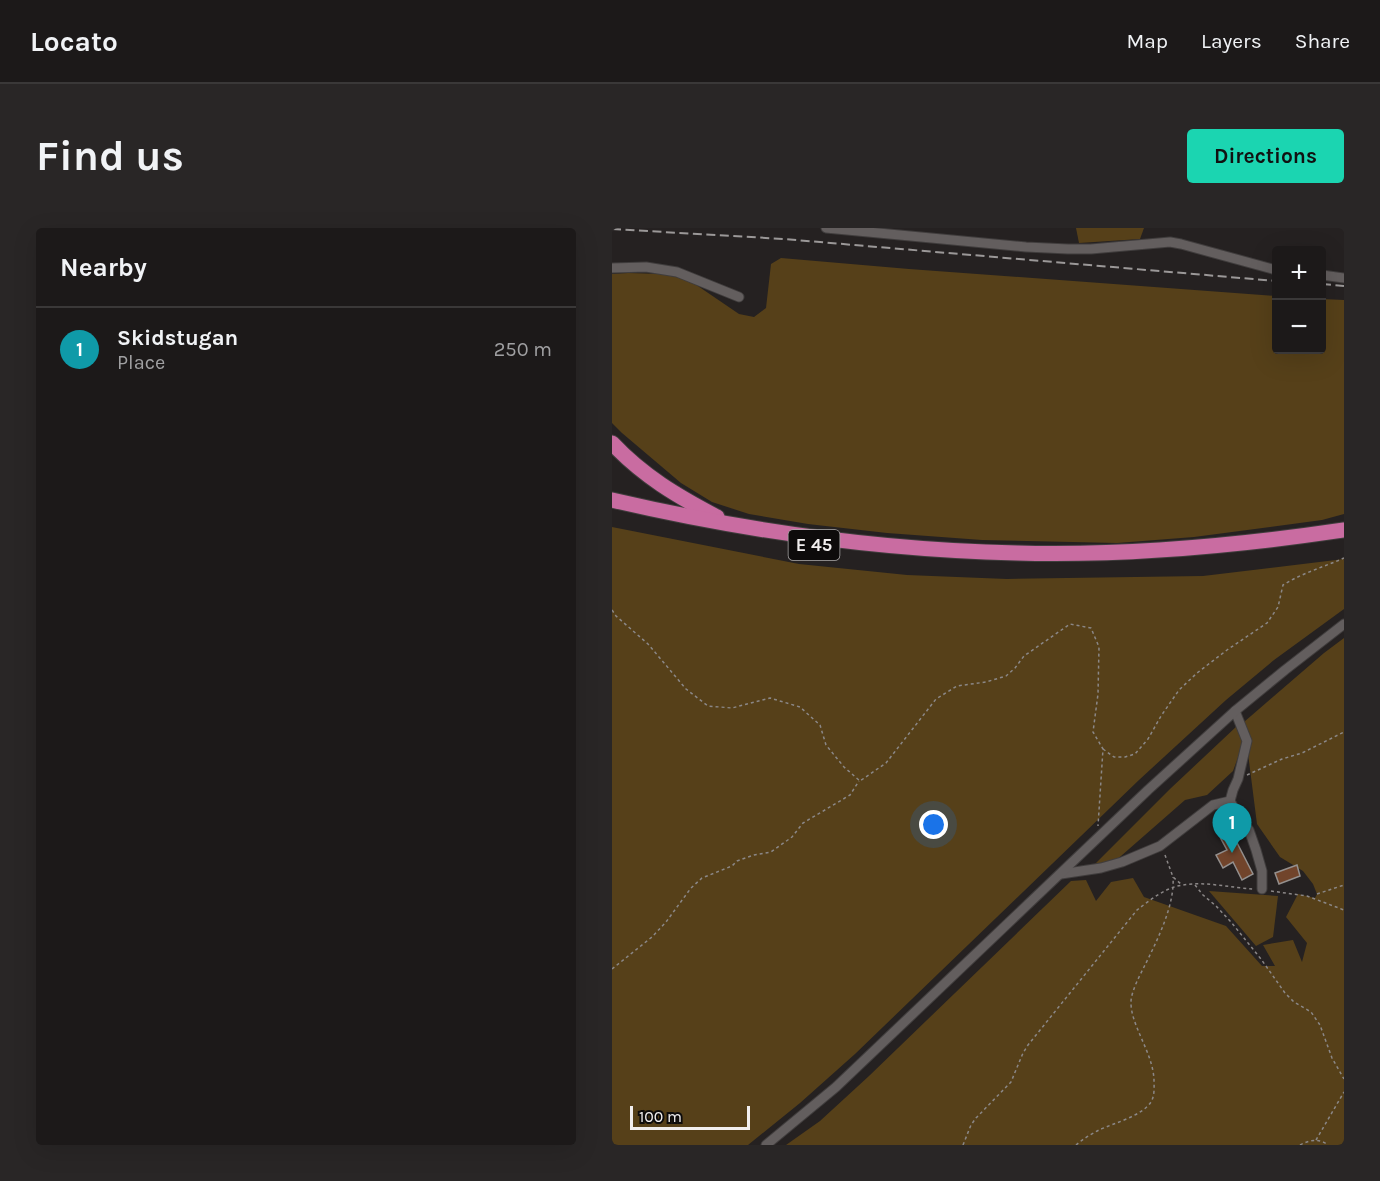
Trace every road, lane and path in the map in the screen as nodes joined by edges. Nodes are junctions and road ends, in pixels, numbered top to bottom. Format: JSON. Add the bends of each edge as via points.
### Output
{"nodes":[{"id":1,"x":826,"y":228,"type":"edge"},
{"id":2,"x":612,"y":268,"type":"edge"},
{"id":3,"x":1272,"y":269,"type":"edge"},
{"id":4,"x":1326,"y":276,"type":"edge"},
{"id":5,"x":1344,"y":278,"type":"edge"},
{"id":6,"x":739,"y":297,"type":"dead end"},
{"id":7,"x":612,"y":443,"type":"edge"},
{"id":8,"x":612,"y":500,"type":"edge"},
{"id":9,"x":612,"y":507,"type":"edge"},
{"id":10,"x":730,"y":524,"type":"junction"},
{"id":11,"x":1344,"y":530,"type":"edge"},
{"id":12,"x":1344,"y":540,"type":"edge"},
{"id":13,"x":1344,"y":558,"type":"edge"},
{"id":14,"x":612,"y":610,"type":"edge"},
{"id":15,"x":1344,"y":624,"type":"edge"},
{"id":16,"x":1235,"y":711,"type":"junction"},
{"id":17,"x":1344,"y":732,"type":"edge"},
{"id":18,"x":1103,"y":749,"type":"junction"},
{"id":19,"x":1238,"y":779,"type":"junction"},
{"id":20,"x":860,"y":781,"type":"junction"},
{"id":21,"x":1230,"y":801,"type":"junction"},
{"id":22,"x":1102,"y":835,"type":"junction"},
{"id":23,"x":1160,"y":846,"type":"junction"},
{"id":24,"x":1061,"y":874,"type":"junction"},
{"id":25,"x":1173,"y":877,"type":"junction"},
{"id":26,"x":1195,"y":884,"type":"dead end"},
{"id":27,"x":1344,"y":885,"type":"edge"},
{"id":28,"x":1174,"y":888,"type":"junction"},
{"id":29,"x":1262,"y":889,"type":"dead end"},
{"id":30,"x":1317,"y":894,"type":"dead end"},
{"id":31,"x":612,"y":969,"type":"edge"},
{"id":32,"x":1344,"y":1079,"type":"edge"},
{"id":33,"x":1344,"y":1092,"type":"edge"},
{"id":34,"x":1316,"y":1140,"type":"junction"},
{"id":35,"x":766,"y":1145,"type":"edge"},
{"id":36,"x":963,"y":1145,"type":"edge"},
{"id":37,"x":1076,"y":1145,"type":"edge"},
{"id":38,"x":1300,"y":1145,"type":"edge"},
{"id":39,"x":1328,"y":1145,"type":"edge"}],
"edges":[{"from":1,"to":3,"type":"street","via":[[1068,249],[1170,242]]},
{"from":2,"to":6,"type":"street","via":[[646,267],[677,272]]},
{"from":4,"to":5,"type":"street"},
{"from":7,"to":10,"type":"highway","via":[[655,482]]},
{"from":8,"to":10,"type":"highway","number":"E 45"},
{"from":9,"to":12,"type":"highway","number":"E 45","via":[[813,545],[966,559],[1125,560]]},
{"from":10,"to":11,"type":"highway","number":"E 45","via":[[894,546],[1018,553],[1230,545]]},
{"from":13,"to":18,"type":"path","via":[[1283,585],[1278,607],[1267,623],[1179,690],[1135,754],[1114,757]]},
{"from":14,"to":20,"type":"path","via":[[686,689],[708,706],[732,708],[770,698],[800,707],[820,724],[826,745]]},
{"from":15,"to":16,"type":"street"},
{"from":16,"to":19,"type":"street","via":[[1247,741]]},
{"from":16,"to":22,"type":"street"},
{"from":17,"to":19,"type":"path"},
{"from":18,"to":20,"type":"path","via":[[1093,732],[1099,647],[1091,628],[1070,624],[1024,656],[1006,676],[957,686],[936,699],[886,762]]},
{"from":18,"to":22,"type":"path","via":[[1098,828]]},
{"from":19,"to":21,"type":"street"},
{"from":20,"to":31,"type":"path","via":[[850,795],[803,823],[771,852],[737,861],[702,878],[652,937]]},
{"from":21,"to":23,"type":"street","via":[[1213,806]]},
{"from":21,"to":29,"type":"street","via":[[1249,830],[1262,871]]},
{"from":22,"to":24,"type":"street"},
{"from":23,"to":24,"type":"street","via":[[1122,862]]},
{"from":23,"to":25,"type":"path"},
{"from":24,"to":35,"type":"street","via":[[836,1088]]},
{"from":25,"to":28,"type":"path"},
{"from":25,"to":28,"type":"path","via":[[1181,885]]},
{"from":26,"to":32,"type":"path","via":[[1231,922],[1285,993],[1311,1012]]},
{"from":27,"to":30,"type":"path"},
{"from":28,"to":36,"type":"path","via":[[1137,910],[1028,1045],[1011,1082],[976,1118]]},
{"from":28,"to":37,"type":"path","via":[[1131,999],[1154,1068],[1153,1097],[1134,1116]]},
{"from":33,"to":34,"type":"path"},
{"from":34,"to":38,"type":"path"},
{"from":34,"to":39,"type":"path"}]}
